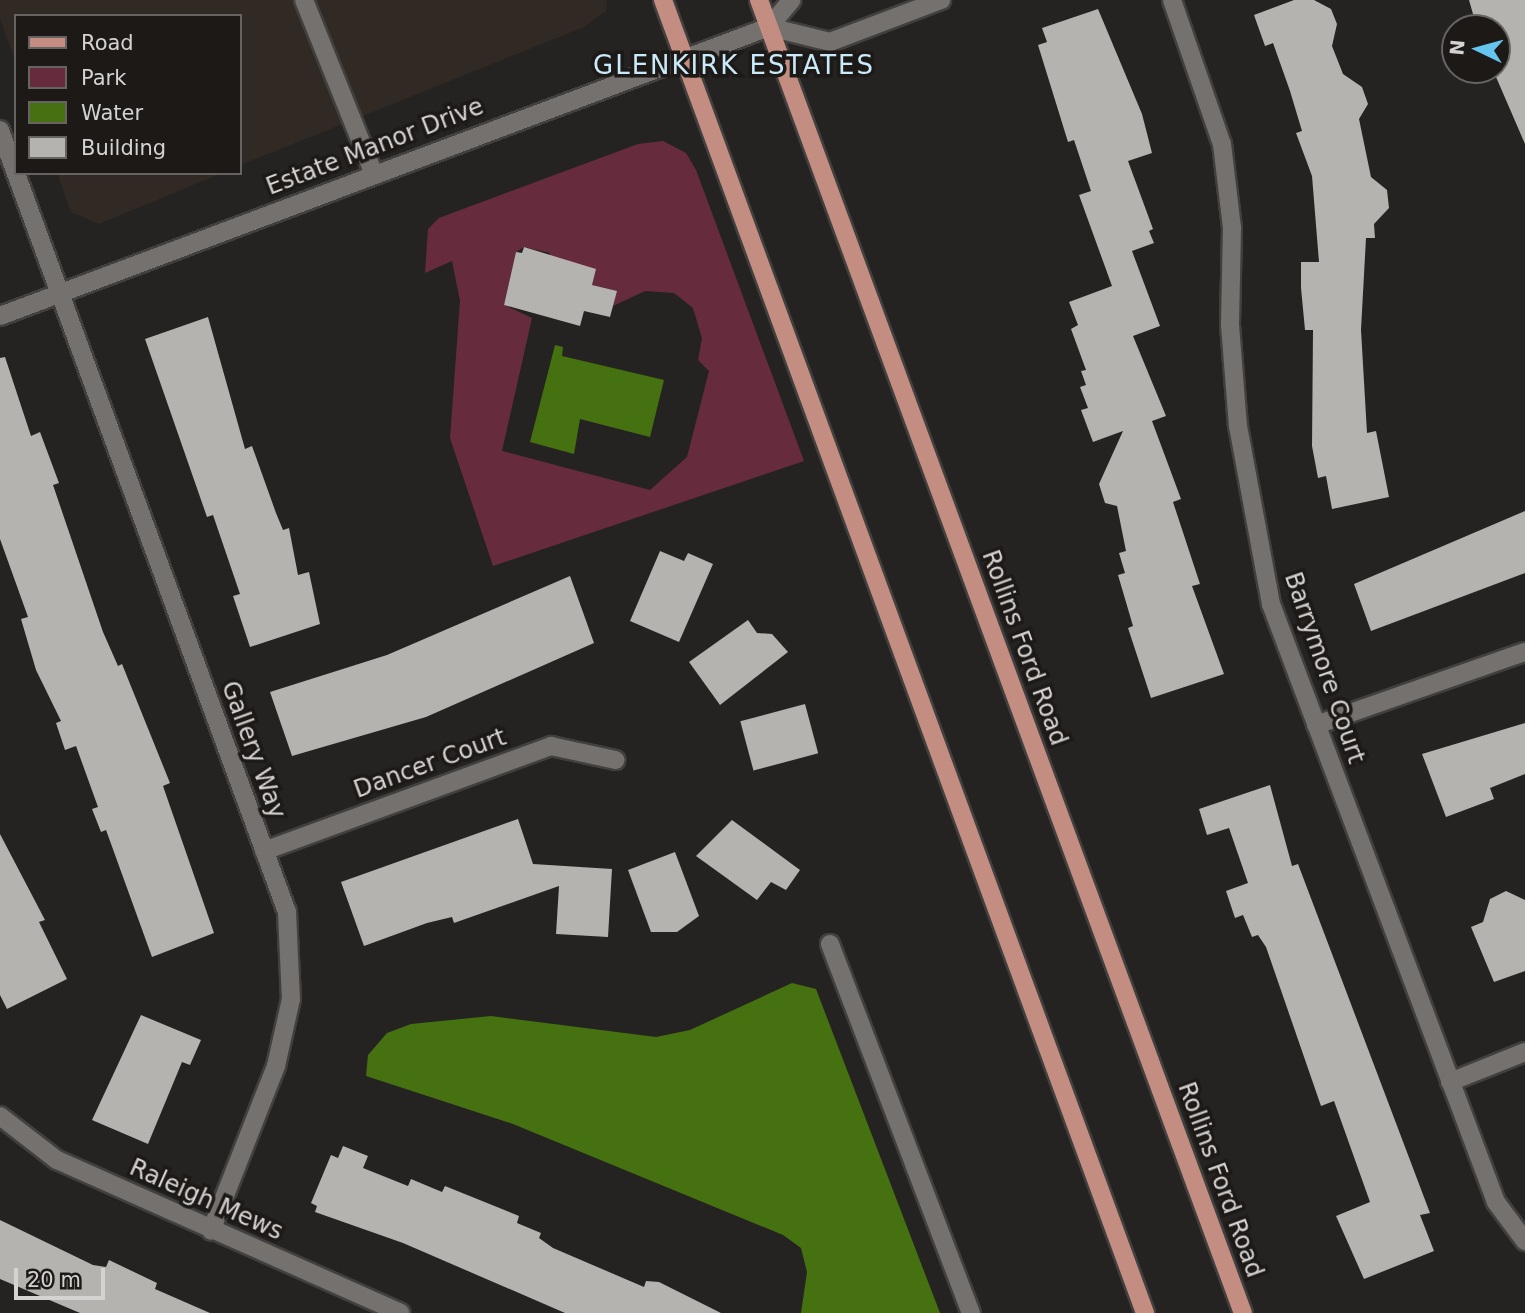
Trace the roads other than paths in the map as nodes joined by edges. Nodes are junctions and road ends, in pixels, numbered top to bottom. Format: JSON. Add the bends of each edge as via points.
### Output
{"nodes":[{"id":1,"x":304,"y":0,"type":"edge"},
{"id":2,"x":663,"y":0,"type":"edge"},
{"id":3,"x":759,"y":0,"type":"edge"},
{"id":4,"x":792,"y":0,"type":"edge"},
{"id":5,"x":941,"y":0,"type":"edge"},
{"id":6,"x":1172,"y":0,"type":"edge"},
{"id":7,"x":769,"y":27,"type":"junction"},
{"id":8,"x":684,"y":57,"type":"junction"},
{"id":9,"x":0,"y":130,"type":"edge"},
{"id":10,"x":14,"y":168,"type":"edge"},
{"id":11,"x":374,"y":174,"type":"junction"},
{"id":12,"x":17,"y":175,"type":"edge"},
{"id":13,"x":60,"y":293,"type":"junction"},
{"id":14,"x":0,"y":316,"type":"edge"},
{"id":15,"x":1525,"y":652,"type":"edge"},
{"id":16,"x":1316,"y":725,"type":"junction"},
{"id":17,"x":615,"y":760,"type":"dead end"},
{"id":18,"x":264,"y":851,"type":"junction"},
{"id":19,"x":830,"y":944,"type":"dead end"},
{"id":20,"x":1525,"y":1052,"type":"edge"},
{"id":21,"x":1450,"y":1082,"type":"junction"},
{"id":22,"x":0,"y":1116,"type":"edge"},
{"id":23,"x":211,"y":1231,"type":"junction"},
{"id":24,"x":1525,"y":1241,"type":"edge"},
{"id":25,"x":401,"y":1313,"type":"edge"},
{"id":26,"x":971,"y":1313,"type":"edge"},
{"id":27,"x":1145,"y":1313,"type":"edge"},
{"id":28,"x":1243,"y":1313,"type":"edge"}],
"edges":[{"from":1,"to":11,"type":"street"},
{"from":2,"to":8,"type":"main road"},
{"from":3,"to":7,"type":"main road","name":"Rollins Ford Road"},
{"from":4,"to":7,"type":"street"},
{"from":5,"to":7,"type":"street","via":[[830,42]]},
{"from":6,"to":16,"type":"street","name":"Barrymore Court","via":[[1222,144],[1232,228],[1230,325],[1238,426],[1270,604]]},
{"from":7,"to":8,"type":"street","name":"Estate Manor Drive"},
{"from":7,"to":28,"type":"main road","name":"Rollins Ford Road"},
{"from":8,"to":11,"type":"street","name":"Estate Manor Drive"},
{"from":8,"to":27,"type":"main road"},
{"from":9,"to":10,"type":"street","name":"Gallery Way"},
{"from":11,"to":13,"type":"street","name":"Estate Manor Drive"},
{"from":12,"to":13,"type":"street","name":"Gallery Way"},
{"from":13,"to":14,"type":"street","name":"Estate Manor Drive"},
{"from":13,"to":18,"type":"street","name":"Gallery Way"},
{"from":15,"to":16,"type":"street"},
{"from":16,"to":21,"type":"street","name":"Barrymore Court"},
{"from":17,"to":18,"type":"street","name":"Dancer Court","via":[[551,746]]},
{"from":18,"to":23,"type":"street","name":"Gallery Way","via":[[287,912],[291,999],[276,1066]]},
{"from":19,"to":26,"type":"street"},
{"from":20,"to":21,"type":"street"},
{"from":21,"to":24,"type":"street","name":"Barrymore Court","via":[[1496,1202]]},
{"from":22,"to":23,"type":"street","name":"Raleigh Mews","via":[[57,1160]]},
{"from":23,"to":25,"type":"street","name":"Raleigh Mews"}]}
